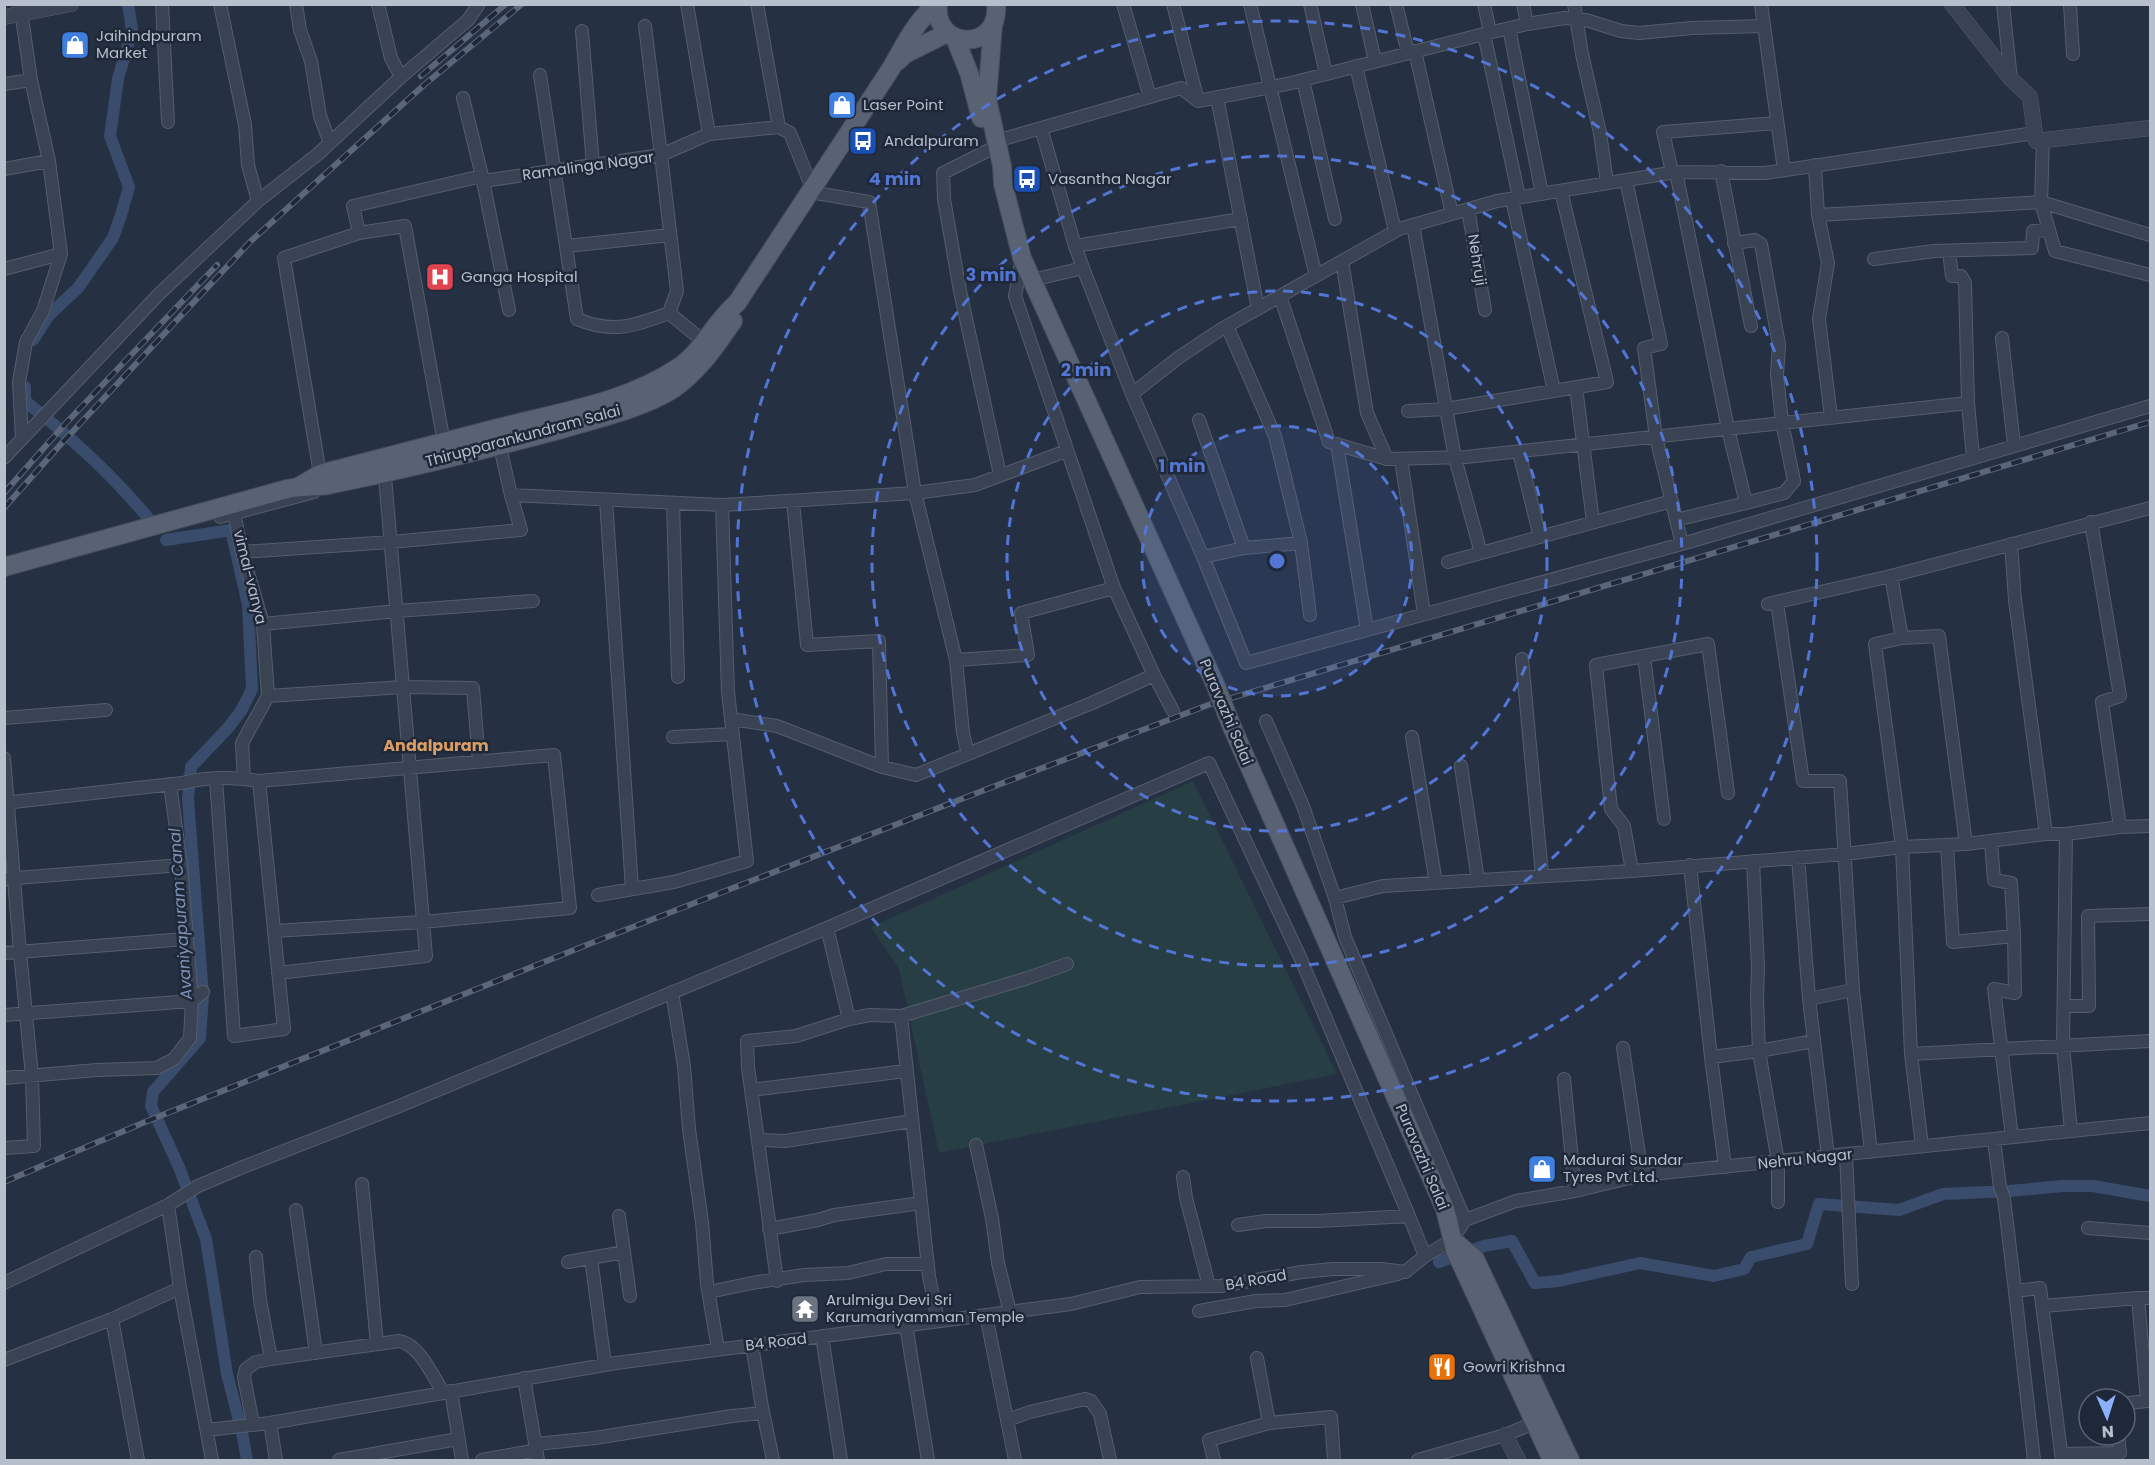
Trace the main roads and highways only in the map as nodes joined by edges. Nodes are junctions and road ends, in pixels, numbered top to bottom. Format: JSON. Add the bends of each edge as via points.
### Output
{"nodes":[{"id":1,"x":937,"y":4,"type":"edge"},
{"id":2,"x":996,"y":4,"type":"edge"},
{"id":3,"x":993,"y":25,"type":"junction"},
{"id":4,"x":951,"y":36,"type":"junction"},
{"id":5,"x":892,"y":67,"type":"junction"},
{"id":6,"x":993,"y":145,"type":"junction"},
{"id":7,"x":498,"y":437,"type":"junction"},
{"id":8,"x":384,"y":466,"type":"junction"},
{"id":9,"x":4,"y":567,"type":"edge"},
{"id":10,"x":1461,"y":1251,"type":"junction"},
{"id":11,"x":1552,"y":1461,"type":"edge"},
{"id":12,"x":1570,"y":1461,"type":"edge"}],
"edges":[{"from":1,"to":4,"type":"main road","name":"Puravazhi Salai","via":[[938,20]]},
{"from":1,"to":5,"type":"main road","name":"Thirupparankundram Salai","via":[[910,34]]},
{"from":2,"to":3,"type":"main road","name":"Puravazhi Salai"},
{"from":3,"to":4,"type":"main road","name":"Thirupparankundram Salai","via":[[972,40]]},
{"from":3,"to":6,"type":"main road","name":"Puravazhi Salai","via":[[987,99]]},
{"from":4,"to":5,"type":"main road","name":"Thirupparankundram Salai","via":[[905,54]]},
{"from":4,"to":6,"type":"main road","name":"Puravazhi Salai"},
{"from":5,"to":7,"type":"main road","name":"Thirupparankundram Salai","via":[[737,303],[734,320],[709,346],[692,374],[650,400],[599,418]]},
{"from":6,"to":10,"type":"main road","name":"Puravazhi Salai","bridge":true,"via":[[1002,166],[1022,258],[1215,684]]},
{"from":7,"to":8,"type":"main road","name":"Thirupparankundram Salai"},
{"from":7,"to":8,"type":"main road","name":"Thirupparankundram Salai","via":[[444,442]]},
{"from":8,"to":9,"type":"main road","name":"Thirupparankundram Salai","via":[[323,479]]},
{"from":10,"to":11,"type":"main road","name":"Puravazhi Salai"},
{"from":10,"to":12,"type":"main road","name":"Puravazhi Salai"}]}
